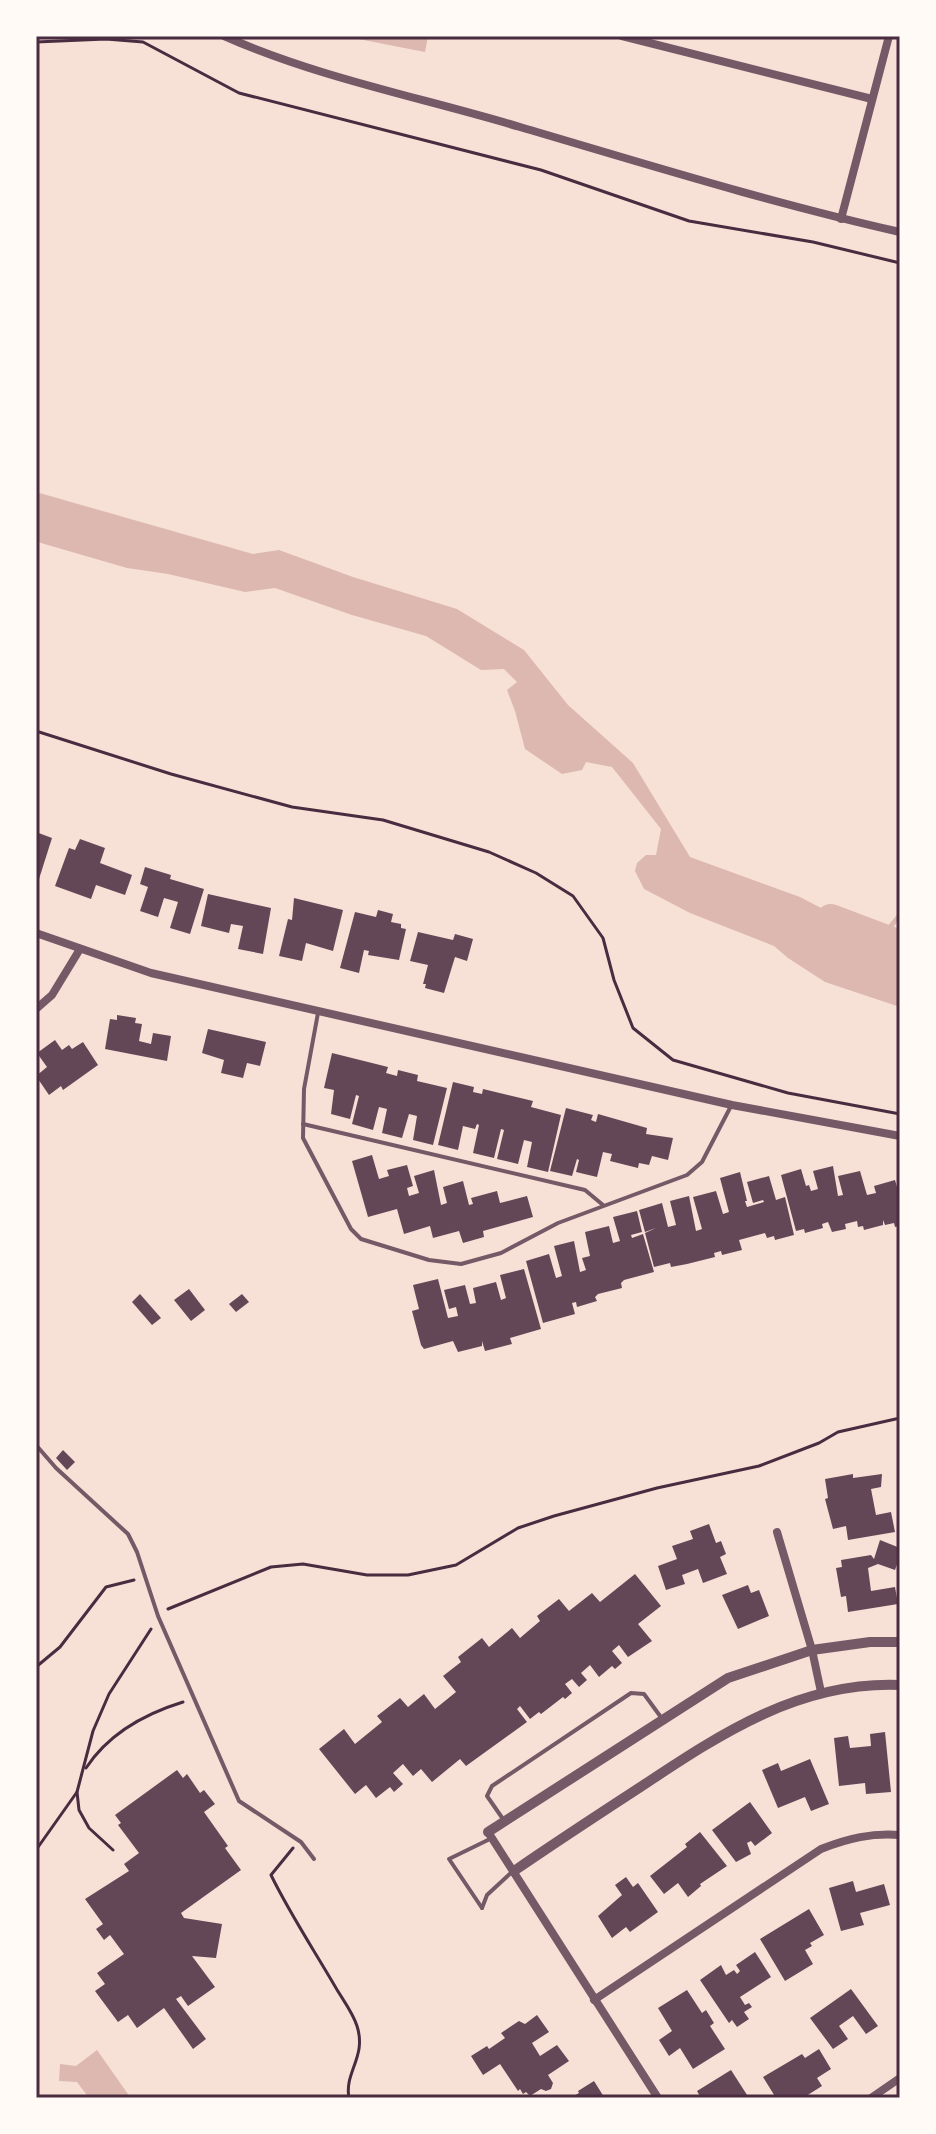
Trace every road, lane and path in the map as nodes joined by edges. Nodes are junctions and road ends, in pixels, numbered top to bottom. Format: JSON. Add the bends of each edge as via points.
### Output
{"nodes":[{"id":1,"x":224,"y":36,"type":"edge"},
{"id":2,"x":622,"y":36,"type":"edge"},
{"id":3,"x":889,"y":36,"type":"edge"},
{"id":4,"x":36,"y":42,"type":"edge"},
{"id":5,"x":872,"y":99,"type":"junction"},
{"id":6,"x":841,"y":219,"type":"junction"},
{"id":7,"x":900,"y":232,"type":"edge"},
{"id":8,"x":900,"y":263,"type":"edge"},
{"id":9,"x":36,"y":731,"type":"edge"},
{"id":10,"x":36,"y":933,"type":"edge"},
{"id":11,"x":80,"y":949,"type":"junction"},
{"id":12,"x":36,"y":1009,"type":"edge"},
{"id":13,"x":318,"y":1013,"type":"junction"},
{"id":14,"x":732,"y":1105,"type":"junction"},
{"id":15,"x":900,"y":1114,"type":"edge"},
{"id":16,"x":303,"y":1124,"type":"junction"},
{"id":17,"x":900,"y":1136,"type":"edge"},
{"id":18,"x":603,"y":1205,"type":"junction"},
{"id":19,"x":900,"y":1418,"type":"edge"},
{"id":20,"x":36,"y":1445,"type":"edge"},
{"id":21,"x":777,"y":1532,"type":"dead end"},
{"id":22,"x":146,"y":1578,"type":"junction"},
{"id":23,"x":158,"y":1616,"type":"junction"},
{"id":24,"x":900,"y":1642,"type":"edge"},
{"id":25,"x":812,"y":1650,"type":"junction"},
{"id":26,"x":36,"y":1667,"type":"edge"},
{"id":27,"x":900,"y":1685,"type":"edge"},
{"id":28,"x":821,"y":1692,"type":"junction"},
{"id":29,"x":194,"y":1699,"type":"junction"},
{"id":30,"x":663,"y":1720,"type":"junction"},
{"id":31,"x":83,"y":1773,"type":"junction"},
{"id":32,"x":77,"y":1792,"type":"junction"},
{"id":33,"x":504,"y":1821,"type":"junction"},
{"id":34,"x":490,"y":1835,"type":"junction"},
{"id":35,"x":900,"y":1835,"type":"edge"},
{"id":36,"x":301,"y":1842,"type":"junction"},
{"id":37,"x":36,"y":1850,"type":"edge"},
{"id":38,"x":113,"y":1850,"type":"dead end"},
{"id":39,"x":314,"y":1859,"type":"dead end"},
{"id":40,"x":514,"y":1871,"type":"junction"},
{"id":41,"x":594,"y":2000,"type":"junction"},
{"id":42,"x":900,"y":2078,"type":"edge"},
{"id":43,"x":349,"y":2098,"type":"edge"},
{"id":44,"x":658,"y":2098,"type":"edge"},
{"id":45,"x":871,"y":2098,"type":"edge"}],
"edges":[{"from":1,"to":6,"type":"street","via":[[356,83]]},
{"from":2,"to":5,"type":"street"},
{"from":3,"to":5,"type":"street"},
{"from":4,"to":8,"type":"path","via":[[143,42],[239,93],[541,170],[689,221]]},
{"from":5,"to":6,"type":"street"},
{"from":6,"to":7,"type":"street"},
{"from":9,"to":15,"type":"path","via":[[292,807],[383,820],[489,852],[573,896],[603,938],[633,1028],[673,1060],[788,1093]]},
{"from":10,"to":11,"type":"street"},
{"from":11,"to":12,"type":"street","via":[[52,995]]},
{"from":11,"to":13,"type":"street","via":[[151,973]]},
{"from":13,"to":14,"type":"street"},
{"from":13,"to":16,"type":"lane"},
{"from":14,"to":17,"type":"street"},
{"from":14,"to":18,"type":"lane","via":[[702,1162],[687,1175]]},
{"from":16,"to":18,"type":"lane","via":[[585,1190]]},
{"from":16,"to":18,"type":"lane","via":[[303,1138],[351,1229],[361,1239],[429,1260],[461,1264],[501,1253]]},
{"from":19,"to":23,"type":"path","via":[[838,1432],[759,1466],[554,1516],[518,1528],[456,1565],[408,1575],[367,1575],[303,1564],[271,1567]]},
{"from":20,"to":22,"type":"lane","via":[[128,1534]]},
{"from":21,"to":25,"type":"street"},
{"from":22,"to":23,"type":"lane"},
{"from":22,"to":26,"type":"path","via":[[106,1587],[60,1647]]},
{"from":23,"to":29,"type":"lane"},
{"from":23,"to":31,"type":"path","via":[[109,1694]]},
{"from":24,"to":25,"type":"street"},
{"from":25,"to":28,"type":"street"},
{"from":25,"to":30,"type":"street","via":[[728,1678]]},
{"from":27,"to":28,"type":"street"},
{"from":28,"to":40,"type":"street","via":[[711,1741]]},
{"from":29,"to":31,"type":"path","via":[[126,1727],[97,1752]]},
{"from":29,"to":36,"type":"lane","via":[[239,1801]]},
{"from":30,"to":33,"type":"street"},
{"from":30,"to":33,"type":"lane","via":[[644,1694],[631,1693],[492,1786],[487,1796]]},
{"from":31,"to":32,"type":"path"},
{"from":32,"to":37,"type":"path"},
{"from":32,"to":38,"type":"path","via":[[89,1828]]},
{"from":33,"to":34,"type":"street"},
{"from":34,"to":40,"type":"street"},
{"from":34,"to":40,"type":"lane","via":[[449,1859],[482,1908],[487,1895]]},
{"from":35,"to":41,"type":"street","via":[[850,1838],[821,1849]]},
{"from":36,"to":39,"type":"lane"},
{"from":36,"to":43,"type":"path","via":[[271,1875],[357,2026],[360,2047],[347,2085]]},
{"from":40,"to":41,"type":"street"},
{"from":41,"to":44,"type":"street"},
{"from":42,"to":45,"type":"street"}]}
